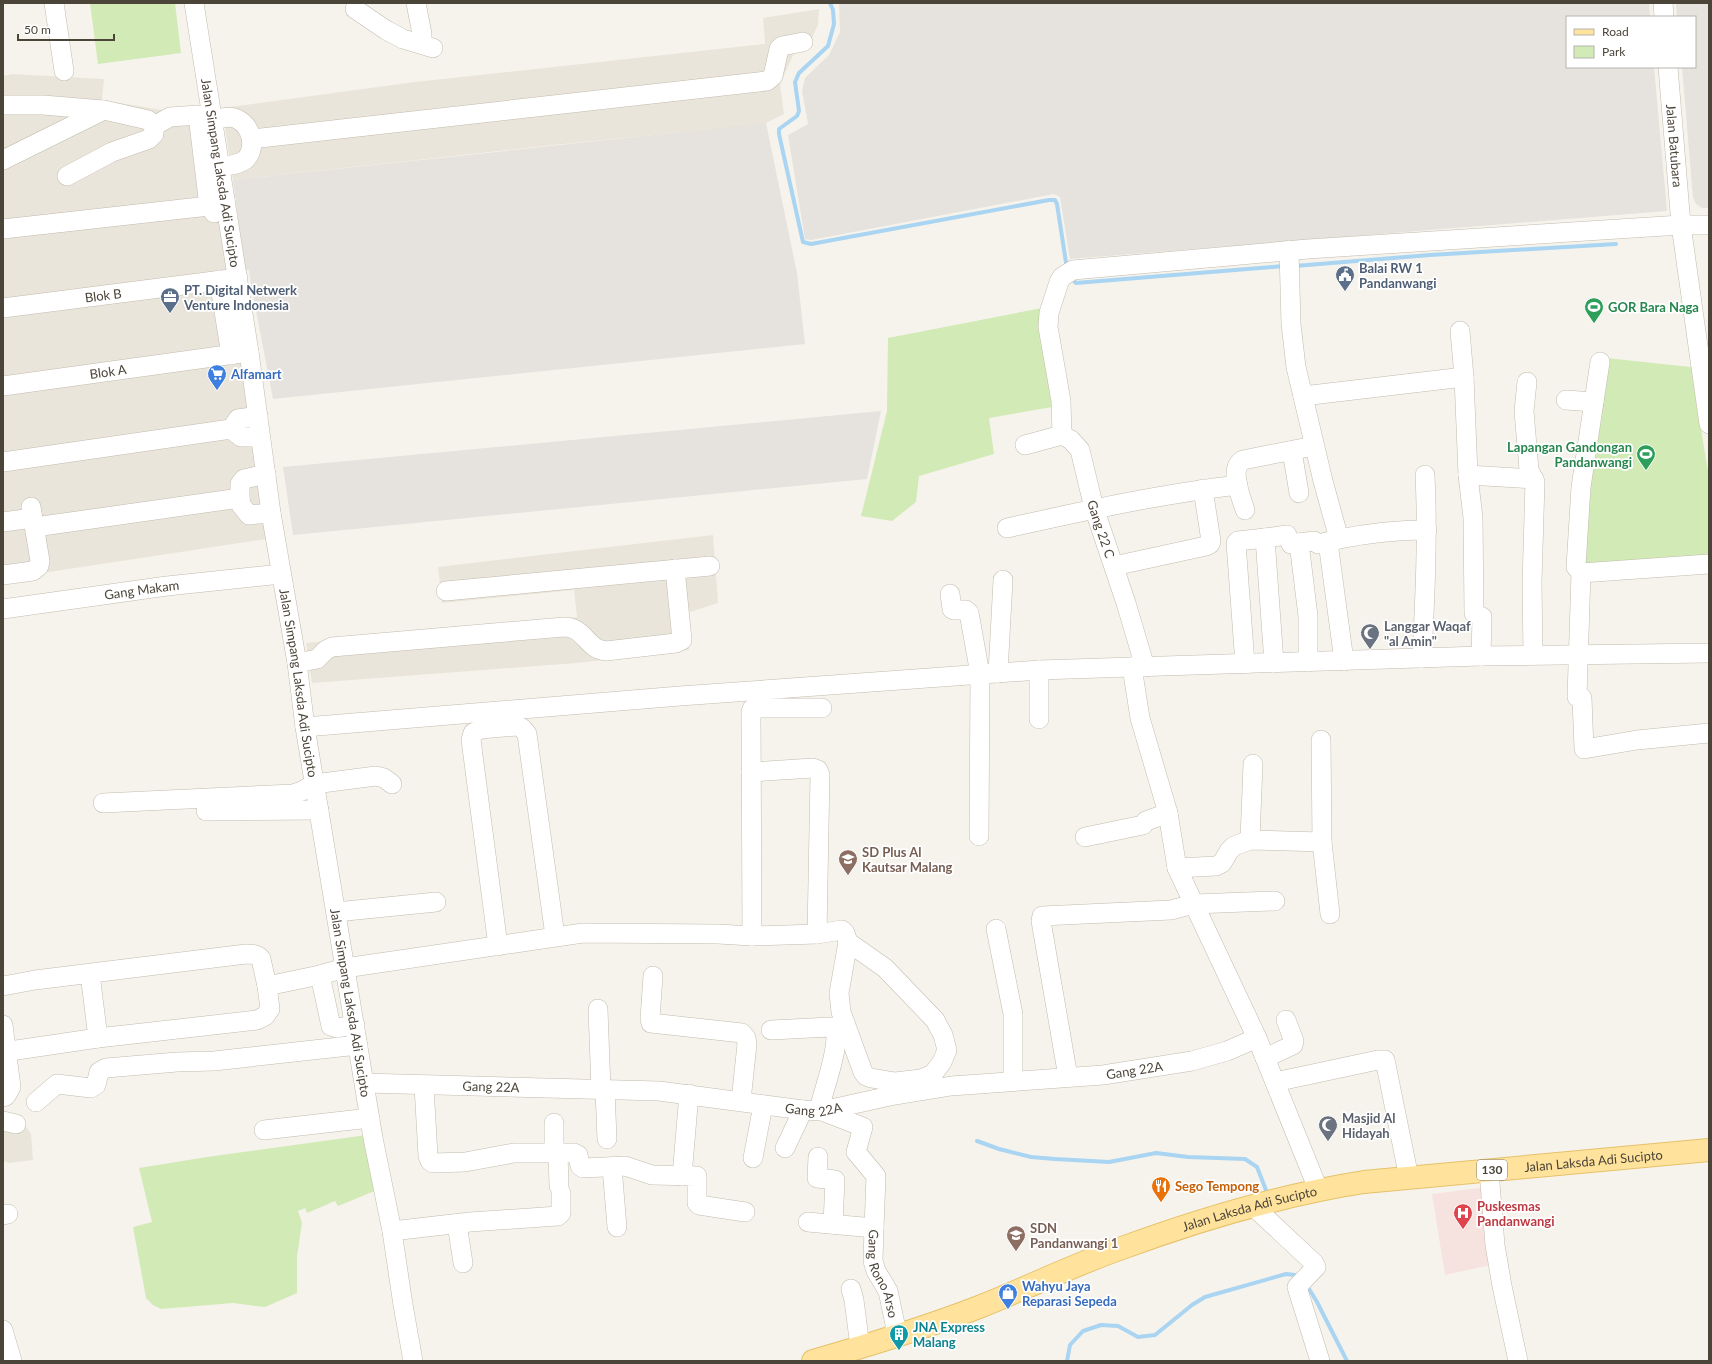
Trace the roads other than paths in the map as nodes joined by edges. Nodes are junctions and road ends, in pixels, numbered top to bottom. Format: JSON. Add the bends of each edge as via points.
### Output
{"nodes":[{"id":1,"x":54,"y":3,"type":"edge"},
{"id":2,"x":194,"y":3,"type":"edge"},
{"id":3,"x":416,"y":3,"type":"edge"},
{"id":4,"x":1663,"y":3,"type":"edge"},
{"id":5,"x":351,"y":5,"type":"edge"},
{"id":6,"x":1664,"y":16,"type":"edge"},
{"id":7,"x":804,"y":42,"type":"dead end"},
{"id":8,"x":1668,"y":68,"type":"edge"},
{"id":9,"x":64,"y":71,"type":"dead end"},
{"id":10,"x":3,"y":105,"type":"edge"},
{"id":11,"x":104,"y":110,"type":"junction"},
{"id":12,"x":207,"y":116,"type":"junction"},
{"id":13,"x":154,"y":126,"type":"junction"},
{"id":14,"x":252,"y":139,"type":"junction"},
{"id":15,"x":3,"y":160,"type":"edge"},
{"id":16,"x":220,"y":167,"type":"junction"},
{"id":17,"x":67,"y":176,"type":"dead end"},
{"id":18,"x":220,"y":206,"type":"junction"},
{"id":19,"x":1682,"y":225,"type":"junction"},
{"id":20,"x":1709,"y":225,"type":"edge"},
{"id":21,"x":3,"y":229,"type":"edge"},
{"id":22,"x":1289,"y":260,"type":"junction"},
{"id":23,"x":238,"y":278,"type":"junction"},
{"id":24,"x":211,"y":281,"type":"junction"},
{"id":25,"x":3,"y":308,"type":"edge"},
{"id":26,"x":1460,"y":331,"type":"dead end"},
{"id":27,"x":240,"y":353,"type":"junction"},
{"id":28,"x":1600,"y":362,"type":"dead end"},
{"id":29,"x":1464,"y":377,"type":"junction"},
{"id":30,"x":1527,"y":382,"type":"dead end"},
{"id":31,"x":3,"y":386,"type":"edge"},
{"id":32,"x":1303,"y":396,"type":"junction"},
{"id":33,"x":1566,"y":400,"type":"dead end"},
{"id":34,"x":1594,"y":402,"type":"junction"},
{"id":35,"x":258,"y":416,"type":"junction"},
{"id":36,"x":1709,"y":424,"type":"edge"},
{"id":37,"x":231,"y":429,"type":"junction"},
{"id":38,"x":1062,"y":435,"type":"junction"},
{"id":39,"x":260,"y":436,"type":"junction"},
{"id":40,"x":1025,"y":445,"type":"dead end"},
{"id":41,"x":1314,"y":446,"type":"junction"},
{"id":42,"x":1292,"y":451,"type":"junction"},
{"id":43,"x":3,"y":462,"type":"edge"},
{"id":44,"x":266,"y":474,"type":"junction"},
{"id":45,"x":1425,"y":475,"type":"dead end"},
{"id":46,"x":1468,"y":475,"type":"junction"},
{"id":47,"x":1534,"y":479,"type":"junction"},
{"id":48,"x":1238,"y":485,"type":"junction"},
{"id":49,"x":1203,"y":489,"type":"junction"},
{"id":50,"x":1298,"y":493,"type":"dead end"},
{"id":51,"x":240,"y":498,"type":"junction"},
{"id":52,"x":1094,"y":508,"type":"junction"},
{"id":53,"x":1245,"y":510,"type":"dead end"},
{"id":54,"x":271,"y":513,"type":"junction"},
{"id":55,"x":33,"y":518,"type":"junction"},
{"id":56,"x":3,"y":522,"type":"edge"},
{"id":57,"x":1007,"y":528,"type":"dead end"},
{"id":58,"x":1427,"y":530,"type":"junction"},
{"id":59,"x":1265,"y":538,"type":"junction"},
{"id":60,"x":1333,"y":540,"type":"junction"},
{"id":61,"x":1299,"y":543,"type":"junction"},
{"id":62,"x":1709,"y":564,"type":"edge"},
{"id":63,"x":710,"y":566,"type":"dead end"},
{"id":64,"x":1114,"y":566,"type":"junction"},
{"id":65,"x":675,"y":569,"type":"junction"},
{"id":66,"x":1581,"y":573,"type":"junction"},
{"id":67,"x":281,"y":574,"type":"junction"},
{"id":68,"x":3,"y":575,"type":"edge"},
{"id":69,"x":1003,"y":580,"type":"dead end"},
{"id":70,"x":446,"y":591,"type":"dead end"},
{"id":71,"x":950,"y":594,"type":"dead end"},
{"id":72,"x":3,"y":609,"type":"edge"},
{"id":73,"x":1709,"y":653,"type":"edge"},
{"id":74,"x":1533,"y":655,"type":"junction"},
{"id":75,"x":1577,"y":655,"type":"junction"},
{"id":76,"x":1482,"y":656,"type":"junction"},
{"id":77,"x":1422,"y":658,"type":"junction"},
{"id":78,"x":1344,"y":661,"type":"junction"},
{"id":79,"x":1308,"y":662,"type":"junction"},
{"id":80,"x":297,"y":663,"type":"junction"},
{"id":81,"x":1274,"y":663,"type":"junction"},
{"id":82,"x":1245,"y":664,"type":"junction"},
{"id":83,"x":1138,"y":667,"type":"junction"},
{"id":84,"x":1039,"y":670,"type":"junction"},
{"id":85,"x":989,"y":673,"type":"junction"},
{"id":86,"x":822,"y":708,"type":"dead end"},
{"id":87,"x":1039,"y":719,"type":"dead end"},
{"id":88,"x":305,"y":727,"type":"junction"},
{"id":89,"x":1709,"y":733,"type":"edge"},
{"id":90,"x":1321,"y":740,"type":"dead end"},
{"id":91,"x":1253,"y":764,"type":"dead end"},
{"id":92,"x":751,"y":772,"type":"junction"},
{"id":93,"x":314,"y":784,"type":"junction"},
{"id":94,"x":392,"y":784,"type":"dead end"},
{"id":95,"x":103,"y":803,"type":"dead end"},
{"id":96,"x":319,"y":810,"type":"junction"},
{"id":97,"x":206,"y":811,"type":"dead end"},
{"id":98,"x":1168,"y":813,"type":"junction"},
{"id":99,"x":979,"y":836,"type":"dead end"},
{"id":100,"x":1085,"y":838,"type":"dead end"},
{"id":101,"x":1250,"y":840,"type":"junction"},
{"id":102,"x":1322,"y":842,"type":"junction"},
{"id":103,"x":1177,"y":868,"type":"junction"},
{"id":104,"x":1275,"y":901,"type":"dead end"},
{"id":105,"x":436,"y":902,"type":"dead end"},
{"id":106,"x":1194,"y":904,"type":"junction"},
{"id":107,"x":336,"y":912,"type":"junction"},
{"id":108,"x":1330,"y":914,"type":"dead end"},
{"id":109,"x":996,"y":929,"type":"dead end"},
{"id":110,"x":817,"y":934,"type":"junction"},
{"id":111,"x":555,"y":936,"type":"junction"},
{"id":112,"x":752,"y":936,"type":"junction"},
{"id":113,"x":848,"y":942,"type":"junction"},
{"id":114,"x":498,"y":946,"type":"junction"},
{"id":115,"x":345,"y":968,"type":"junction"},
{"id":116,"x":90,"y":974,"type":"junction"},
{"id":117,"x":320,"y":975,"type":"junction"},
{"id":118,"x":653,"y":976,"type":"dead end"},
{"id":119,"x":3,"y":986,"type":"edge"},
{"id":120,"x":267,"y":986,"type":"junction"},
{"id":121,"x":598,"y":1009,"type":"dead end"},
{"id":122,"x":1286,"y":1020,"type":"dead end"},
{"id":123,"x":3,"y":1025,"type":"edge"},
{"id":124,"x":355,"y":1025,"type":"junction"},
{"id":125,"x":771,"y":1030,"type":"dead end"},
{"id":126,"x":98,"y":1038,"type":"junction"},
{"id":127,"x":1257,"y":1038,"type":"junction"},
{"id":128,"x":358,"y":1044,"type":"junction"},
{"id":129,"x":5,"y":1052,"type":"edge"},
{"id":130,"x":1265,"y":1058,"type":"junction"},
{"id":131,"x":1068,"y":1077,"type":"junction"},
{"id":132,"x":1013,"y":1081,"type":"junction"},
{"id":133,"x":1275,"y":1082,"type":"junction"},
{"id":134,"x":364,"y":1083,"type":"junction"},
{"id":135,"x":424,"y":1086,"type":"junction"},
{"id":136,"x":603,"y":1090,"type":"junction"},
{"id":137,"x":689,"y":1094,"type":"junction"},
{"id":138,"x":3,"y":1097,"type":"edge"},
{"id":139,"x":741,"y":1101,"type":"junction"},
{"id":140,"x":36,"y":1102,"type":"dead end"},
{"id":141,"x":763,"y":1105,"type":"junction"},
{"id":142,"x":815,"y":1110,"type":"junction"},
{"id":143,"x":370,"y":1118,"type":"junction"},
{"id":144,"x":554,"y":1123,"type":"dead end"},
{"id":145,"x":264,"y":1130,"type":"dead end"},
{"id":146,"x":607,"y":1139,"type":"dead end"},
{"id":147,"x":785,"y":1148,"type":"dead end"},
{"id":148,"x":1709,"y":1151,"type":"edge"},
{"id":149,"x":556,"y":1153,"type":"junction"},
{"id":150,"x":818,"y":1157,"type":"dead end"},
{"id":151,"x":753,"y":1158,"type":"dead end"},
{"id":152,"x":612,"y":1167,"type":"junction"},
{"id":153,"x":1489,"y":1171,"type":"junction"},
{"id":154,"x":682,"y":1176,"type":"junction"},
{"id":155,"x":1409,"y":1178,"type":"junction"},
{"id":156,"x":1318,"y":1189,"type":"junction"},
{"id":157,"x":1253,"y":1206,"type":"junction"},
{"id":158,"x":745,"y":1212,"type":"dead end"},
{"id":159,"x":808,"y":1222,"type":"dead end"},
{"id":160,"x":457,"y":1224,"type":"junction"},
{"id":161,"x":833,"y":1224,"type":"junction"},
{"id":162,"x":617,"y":1227,"type":"dead end"},
{"id":163,"x":874,"y":1228,"type":"junction"},
{"id":164,"x":392,"y":1231,"type":"junction"},
{"id":165,"x":464,"y":1263,"type":"dead end"},
{"id":166,"x":851,"y":1289,"type":"dead end"},
{"id":167,"x":3,"y":1330,"type":"edge"},
{"id":168,"x":895,"y":1336,"type":"junction"},
{"id":169,"x":860,"y":1347,"type":"junction"},
{"id":170,"x":12,"y":1361,"type":"edge"},
{"id":171,"x":413,"y":1361,"type":"edge"},
{"id":172,"x":813,"y":1361,"type":"edge"},
{"id":173,"x":1320,"y":1361,"type":"edge"},
{"id":174,"x":1518,"y":1361,"type":"edge"}],
"edges":[{"from":1,"to":9,"type":"street"},
{"from":2,"to":12,"type":"street","name":"Jalan Simpang Laksda Adi Sucipto"},
{"from":3,"to":5,"type":"street","via":[[422,34],[428,46],[398,36]]},
{"from":4,"to":6,"type":"street"},
{"from":7,"to":14,"type":"street","via":[[778,48],[773,76],[767,81]]},
{"from":8,"to":19,"type":"street","name":"Jalan Batubara"},
{"from":10,"to":11,"type":"street"},
{"from":11,"to":13,"type":"street","via":[[148,120]]},
{"from":11,"to":15,"type":"street"},
{"from":12,"to":13,"type":"street","via":[[170,117]]},
{"from":12,"to":14,"type":"street","via":[[237,119],[246,126]]},
{"from":12,"to":16,"type":"street","name":"Jalan Simpang Laksda Adi Sucipto"},
{"from":12,"to":18,"type":"street"},
{"from":13,"to":17,"type":"street","via":[[154,134],[149,139],[112,152]]},
{"from":14,"to":16,"type":"street","via":[[251,150],[246,159],[237,164]]},
{"from":16,"to":18,"type":"street","name":"Jalan Simpang Laksda Adi Sucipto"},
{"from":18,"to":21,"type":"street"},
{"from":18,"to":23,"type":"street","name":"Jalan Simpang Laksda Adi Sucipto"},
{"from":19,"to":20,"type":"street"},
{"from":19,"to":22,"type":"street"},
{"from":19,"to":36,"type":"street","name":"Jalan Batubara"},
{"from":22,"to":32,"type":"street","via":[[1291,324],[1296,367]]},
{"from":22,"to":38,"type":"street","via":[[1067,274],[1056,290],[1049,312],[1048,327],[1061,401]]},
{"from":23,"to":24,"type":"street","name":"Blok B"},
{"from":23,"to":27,"type":"street","name":"Jalan Simpang Laksda Adi Sucipto"},
{"from":24,"to":25,"type":"street","name":"Blok B"},
{"from":24,"to":27,"type":"street"},
{"from":26,"to":29,"type":"street"},
{"from":27,"to":31,"type":"street","name":"Blok A"},
{"from":27,"to":35,"type":"street","name":"Jalan Simpang Laksda Adi Sucipto"},
{"from":28,"to":34,"type":"street"},
{"from":29,"to":32,"type":"street"},
{"from":29,"to":46,"type":"street"},
{"from":30,"to":47,"type":"street","via":[[1524,411],[1529,470]]},
{"from":32,"to":41,"type":"street"},
{"from":33,"to":34,"type":"street"},
{"from":34,"to":66,"type":"street","via":[[1580,501],[1576,567]]},
{"from":35,"to":37,"type":"street","via":[[238,419]]},
{"from":35,"to":39,"type":"street","name":"Jalan Simpang Laksda Adi Sucipto"},
{"from":37,"to":39,"type":"street","via":[[241,437]]},
{"from":37,"to":43,"type":"street"},
{"from":38,"to":40,"type":"street"},
{"from":38,"to":52,"type":"street","name":"Gang 22 C","via":[[1080,450]]},
{"from":39,"to":44,"type":"street","name":"Jalan Simpang Laksda Adi Sucipto"},
{"from":41,"to":42,"type":"street"},
{"from":41,"to":60,"type":"street"},
{"from":42,"to":48,"type":"street","via":[[1239,463],[1236,471]]},
{"from":42,"to":50,"type":"street"},
{"from":44,"to":51,"type":"street","via":[[244,479],[240,484]]},
{"from":44,"to":54,"type":"street","name":"Jalan Simpang Laksda Adi Sucipto"},
{"from":45,"to":58,"type":"street"},
{"from":46,"to":47,"type":"street"},
{"from":46,"to":76,"type":"street","via":[[1474,530],[1474,613],[1482,617]]},
{"from":47,"to":74,"type":"street"},
{"from":48,"to":49,"type":"street"},
{"from":48,"to":53,"type":"street"},
{"from":49,"to":52,"type":"street"},
{"from":49,"to":64,"type":"street","via":[[1210,544]]},
{"from":51,"to":54,"type":"street","via":[[241,505],[249,516]]},
{"from":51,"to":55,"type":"street"},
{"from":52,"to":57,"type":"street"},
{"from":52,"to":64,"type":"street","name":"Gang 22 C"},
{"from":54,"to":67,"type":"street","name":"Jalan Simpang Laksda Adi Sucipto"},
{"from":55,"to":56,"type":"street"},
{"from":55,"to":68,"type":"street","via":[[39,566],[33,571]]},
{"from":58,"to":60,"type":"street","via":[[1377,532]]},
{"from":58,"to":77,"type":"street"},
{"from":59,"to":61,"type":"street","via":[[1287,535],[1291,544]]},
{"from":59,"to":81,"type":"street"},
{"from":59,"to":82,"type":"street","via":[[1236,543]]},
{"from":60,"to":61,"type":"street","via":[[1318,544],[1313,541]]},
{"from":60,"to":78,"type":"street"},
{"from":61,"to":79,"type":"street","via":[[1308,616]]},
{"from":62,"to":66,"type":"street"},
{"from":63,"to":65,"type":"street"},
{"from":64,"to":83,"type":"street","name":"Gang 22 C"},
{"from":65,"to":70,"type":"street"},
{"from":65,"to":80,"type":"street","via":[[682,640],[676,643],[599,650],[573,627],[564,627],[332,647],[317,659]]},
{"from":66,"to":75,"type":"street"},
{"from":67,"to":72,"type":"street","name":"Gang Makam","via":[[167,586]]},
{"from":67,"to":80,"type":"street","name":"Jalan Simpang Laksda Adi Sucipto"},
{"from":69,"to":85,"type":"street"},
{"from":71,"to":85,"type":"street","via":[[952,609],[966,610],[969,613]]},
{"from":73,"to":75,"type":"street"},
{"from":74,"to":75,"type":"street"},
{"from":74,"to":76,"type":"street"},
{"from":75,"to":89,"type":"street","via":[[1577,697],[1582,698],[1584,749],[1637,740]]},
{"from":76,"to":77,"type":"street"},
{"from":77,"to":78,"type":"street"},
{"from":78,"to":79,"type":"street"},
{"from":79,"to":81,"type":"street"},
{"from":80,"to":88,"type":"street","name":"Jalan Simpang Laksda Adi Sucipto"},
{"from":81,"to":82,"type":"street"},
{"from":82,"to":83,"type":"street"},
{"from":83,"to":84,"type":"street"},
{"from":83,"to":98,"type":"street","name":"Gang 22 C","via":[[1140,718]]},
{"from":84,"to":85,"type":"street"},
{"from":84,"to":87,"type":"street"},
{"from":85,"to":88,"type":"street"},
{"from":85,"to":99,"type":"street"},
{"from":86,"to":92,"type":"street","via":[[752,709]]},
{"from":88,"to":93,"type":"street","name":"Jalan Simpang Laksda Adi Sucipto"},
{"from":90,"to":102,"type":"street"},
{"from":91,"to":101,"type":"street"},
{"from":92,"to":110,"type":"street","via":[[813,768],[818,770],[820,775]]},
{"from":92,"to":112,"type":"street"},
{"from":93,"to":94,"type":"street","via":[[376,776]]},
{"from":93,"to":95,"type":"street","via":[[293,794]]},
{"from":93,"to":96,"type":"street","name":"Jalan Simpang Laksda Adi Sucipto"},
{"from":96,"to":97,"type":"street"},
{"from":96,"to":107,"type":"street","name":"Jalan Simpang Laksda Adi Sucipto"},
{"from":98,"to":100,"type":"street","via":[[1146,821],[1143,825]]},
{"from":98,"to":103,"type":"street","name":"Gang 22 C"},
{"from":101,"to":102,"type":"street"},
{"from":101,"to":103,"type":"street","via":[[1234,846],[1222,863],[1216,866]]},
{"from":102,"to":108,"type":"street"},
{"from":103,"to":106,"type":"street","name":"Gang 22 C"},
{"from":104,"to":106,"type":"street"},
{"from":105,"to":107,"type":"street"},
{"from":106,"to":127,"type":"street","name":"Gang 22 C"},
{"from":106,"to":131,"type":"street","via":[[1171,910],[1042,916]]},
{"from":107,"to":115,"type":"street","name":"Jalan Simpang Laksda Adi Sucipto"},
{"from":109,"to":132,"type":"street","via":[[1013,1014]]},
{"from":110,"to":112,"type":"street"},
{"from":110,"to":113,"type":"street","via":[[842,930]]},
{"from":111,"to":112,"type":"street","via":[[600,932]]},
{"from":111,"to":114,"type":"street"},
{"from":111,"to":114,"type":"street","via":[[527,734],[517,726],[481,729],[473,733],[471,740]]},
{"from":113,"to":113,"type":"street","via":[[839,993],[841,1012],[863,1072],[871,1078],[895,1082],[921,1079],[933,1074],[947,1050],[935,1020],[885,968]]},
{"from":114,"to":115,"type":"street"},
{"from":115,"to":117,"type":"street"},
{"from":115,"to":124,"type":"street","name":"Jalan Simpang Laksda Adi Sucipto"},
{"from":116,"to":119,"type":"street"},
{"from":116,"to":120,"type":"street","via":[[252,954],[261,959]]},
{"from":116,"to":126,"type":"street"},
{"from":117,"to":120,"type":"street"},
{"from":117,"to":124,"type":"street","via":[[330,1024],[337,1028]]},
{"from":118,"to":139,"type":"street","via":[[650,1019],[652,1023],[745,1035],[748,1044]]},
{"from":120,"to":126,"type":"street","via":[[270,1009],[261,1019]]},
{"from":121,"to":136,"type":"street"},
{"from":122,"to":130,"type":"street","via":[[1293,1045]]},
{"from":123,"to":129,"type":"street"},
{"from":124,"to":128,"type":"street","name":"Jalan Simpang Laksda Adi Sucipto"},
{"from":125,"to":142,"type":"street","via":[[831,1026],[835,1031],[835,1049]]},
{"from":126,"to":129,"type":"street"},
{"from":127,"to":130,"type":"street","name":"Gang 22 C"},
{"from":127,"to":131,"type":"street","name":"Gang 22A","via":[[1227,1051],[1192,1060],[1103,1075]]},
{"from":128,"to":134,"type":"street","name":"Jalan Simpang Laksda Adi Sucipto"},
{"from":128,"to":140,"type":"street","via":[[214,1061],[106,1068],[99,1072],[96,1085],[92,1088],[57,1084]]},
{"from":129,"to":138,"type":"street","via":[[11,1087]]},
{"from":130,"to":133,"type":"street","name":"Gang 22 C"},
{"from":131,"to":132,"type":"street","name":"Gang 22A"},
{"from":132,"to":142,"type":"street","name":"Gang 22A","via":[[951,1086]]},
{"from":133,"to":155,"type":"street","via":[[1385,1060]]},
{"from":133,"to":156,"type":"street","name":"Gang 22 C"},
{"from":134,"to":135,"type":"street","name":"Gang 22A"},
{"from":134,"to":143,"type":"street","name":"Jalan Simpang Laksda Adi Sucipto"},
{"from":135,"to":136,"type":"street","name":"Gang 22A","via":[[565,1087]]},
{"from":135,"to":149,"type":"street","via":[[428,1156],[431,1162],[465,1162],[514,1153]]},
{"from":136,"to":137,"type":"street","name":"Gang 22A","via":[[653,1090]]},
{"from":136,"to":146,"type":"street"},
{"from":137,"to":139,"type":"street","name":"Gang 22A"},
{"from":137,"to":154,"type":"street"},
{"from":139,"to":141,"type":"street","name":"Gang 22A"},
{"from":141,"to":142,"type":"street","name":"Gang 22A"},
{"from":141,"to":151,"type":"street"},
{"from":142,"to":147,"type":"street"},
{"from":142,"to":163,"type":"street","via":[[863,1128],[856,1152],[876,1176]]},
{"from":143,"to":145,"type":"street"},
{"from":143,"to":164,"type":"street","name":"Jalan Simpang Laksda Adi Sucipto"},
{"from":144,"to":149,"type":"street"},
{"from":148,"to":153,"type":"main road","name":"Jalan Laksda Adi Sucipto","number":"130"},
{"from":149,"to":152,"type":"street","via":[[577,1154],[583,1168]]},
{"from":149,"to":160,"type":"street","via":[[561,1213],[558,1216]]},
{"from":150,"to":161,"type":"street","via":[[817,1178],[835,1180]]},
{"from":152,"to":154,"type":"street","via":[[625,1166],[652,1176]]},
{"from":152,"to":162,"type":"street"},
{"from":153,"to":155,"type":"main road","name":"Jalan Laksda Adi Sucipto","number":"130"},
{"from":153,"to":174,"type":"street","via":[[1495,1245]]},
{"from":154,"to":158,"type":"street","via":[[697,1176],[699,1205]]},
{"from":155,"to":156,"type":"main road","name":"Jalan Laksda Adi Sucipto","number":"130"},
{"from":156,"to":157,"type":"main road","name":"Jalan Laksda Adi Sucipto","number":"130"},
{"from":157,"to":168,"type":"main road","name":"Jalan Laksda Adi Sucipto","number":"130","via":[[1121,1248],[979,1307]]},
{"from":157,"to":173,"type":"street","via":[[1316,1267],[1303,1281]]},
{"from":159,"to":161,"type":"street","name":"Gang Rono Arso"},
{"from":160,"to":164,"type":"street"},
{"from":160,"to":165,"type":"street"},
{"from":161,"to":163,"type":"street","name":"Gang Rono Arso"},
{"from":163,"to":168,"type":"street","name":"Gang Rono Arso","via":[[872,1261],[888,1291]]},
{"from":164,"to":171,"type":"street","name":"Jalan Simpang Laksda Adi Sucipto"},
{"from":166,"to":169,"type":"street"},
{"from":167,"to":170,"type":"street"},
{"from":168,"to":169,"type":"main road","name":"Jalan Laksda Adi Sucipto","number":"130"},
{"from":169,"to":172,"type":"main road","name":"Jalan Laksda Adi Sucipto","number":"130"}]}
